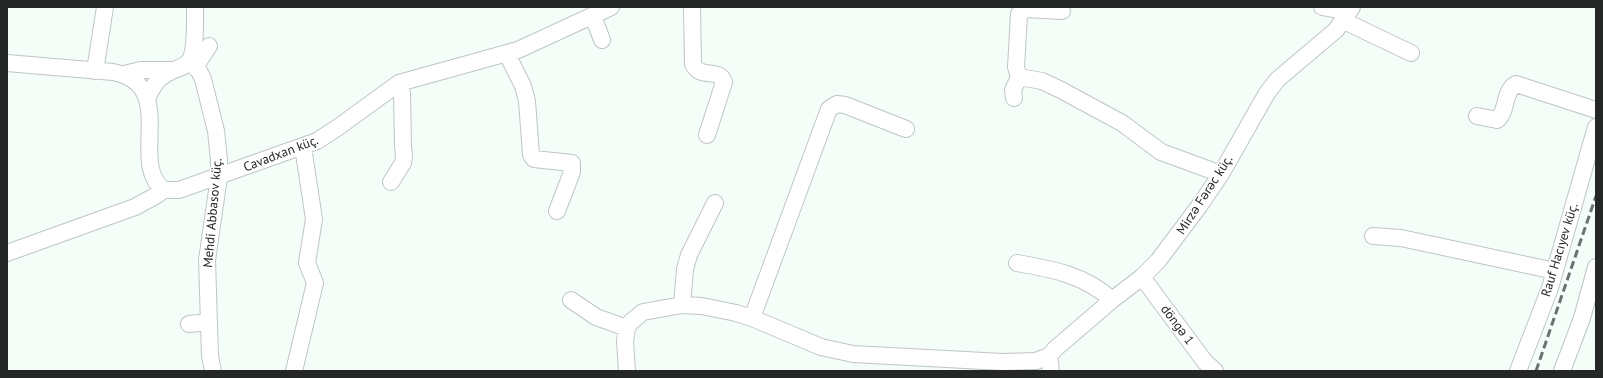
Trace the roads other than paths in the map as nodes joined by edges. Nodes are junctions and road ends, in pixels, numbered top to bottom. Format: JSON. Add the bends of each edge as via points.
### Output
{"nodes":[{"id":1,"x":105,"y":7,"type":"edge"},
{"id":2,"x":195,"y":7,"type":"edge"},
{"id":3,"x":611,"y":7,"type":"edge"},
{"id":4,"x":692,"y":7,"type":"edge"},
{"id":5,"x":1322,"y":7,"type":"edge"},
{"id":6,"x":1062,"y":11,"type":"dead end"},
{"id":7,"x":1348,"y":13,"type":"edge"},
{"id":8,"x":593,"y":16,"type":"junction"},
{"id":9,"x":602,"y":40,"type":"dead end"},
{"id":10,"x":209,"y":46,"type":"dead end"},
{"id":11,"x":1411,"y":53,"type":"dead end"},
{"id":12,"x":507,"y":54,"type":"junction"},
{"id":13,"x":7,"y":63,"type":"edge"},
{"id":14,"x":192,"y":64,"type":"junction"},
{"id":15,"x":174,"y":70,"type":"junction"},
{"id":16,"x":95,"y":71,"type":"junction"},
{"id":17,"x":124,"y":74,"type":"junction"},
{"id":18,"x":1019,"y":77,"type":"junction"},
{"id":19,"x":399,"y":83,"type":"junction"},
{"id":20,"x":1014,"y":98,"type":"dead end"},
{"id":21,"x":147,"y":99,"type":"junction"},
{"id":22,"x":1596,"y":110,"type":"edge"},
{"id":23,"x":1477,"y":116,"type":"dead end"},
{"id":24,"x":1596,"y":127,"type":"edge"},
{"id":25,"x":906,"y":129,"type":"dead end"},
{"id":26,"x":707,"y":135,"type":"dead end"},
{"id":27,"x":303,"y":147,"type":"junction"},
{"id":28,"x":1221,"y":174,"type":"junction"},
{"id":29,"x":219,"y":177,"type":"junction"},
{"id":30,"x":391,"y":182,"type":"dead end"},
{"id":31,"x":164,"y":190,"type":"junction"},
{"id":32,"x":716,"y":203,"type":"dead end"},
{"id":33,"x":558,"y":211,"type":"dead end"},
{"id":34,"x":1373,"y":236,"type":"dead end"},
{"id":35,"x":7,"y":253,"type":"edge"},
{"id":36,"x":1017,"y":263,"type":"dead end"},
{"id":37,"x":1596,"y":268,"type":"edge"},
{"id":38,"x":1555,"y":271,"type":"junction"},
{"id":39,"x":1142,"y":277,"type":"junction"},
{"id":40,"x":571,"y":300,"type":"dead end"},
{"id":41,"x":1112,"y":300,"type":"junction"},
{"id":42,"x":682,"y":305,"type":"junction"},
{"id":43,"x":752,"y":318,"type":"junction"},
{"id":44,"x":209,"y":322,"type":"junction"},
{"id":45,"x":189,"y":324,"type":"dead end"},
{"id":46,"x":627,"y":328,"type":"junction"},
{"id":47,"x":1050,"y":363,"type":"edge"},
{"id":48,"x":213,"y":371,"type":"edge"},
{"id":49,"x":294,"y":371,"type":"edge"},
{"id":50,"x":627,"y":371,"type":"edge"},
{"id":51,"x":1215,"y":371,"type":"edge"},
{"id":52,"x":1518,"y":371,"type":"edge"},
{"id":53,"x":1562,"y":371,"type":"edge"}],
"edges":[{"from":1,"to":16,"type":"street"},
{"from":2,"to":14,"type":"street"},
{"from":3,"to":8,"type":"street","name":"Cavadxan küç."},
{"from":4,"to":26,"type":"street","via":[[693,64],[699,72],[719,75],[724,82]]},
{"from":5,"to":7,"type":"street"},
{"from":6,"to":18,"type":"street","via":[[1025,9],[1019,14],[1016,67]]},
{"from":7,"to":11,"type":"street"},
{"from":7,"to":28,"type":"street","name":"Mirzə Fərəc küç.","via":[[1336,30],[1278,79],[1267,93]]},
{"from":8,"to":9,"type":"street"},
{"from":8,"to":12,"type":"street","name":"Cavadxan küç."},
{"from":10,"to":14,"type":"street"},
{"from":12,"to":19,"type":"street","name":"Cavadxan küç."},
{"from":12,"to":33,"type":"street","via":[[523,86],[527,101],[531,155],[534,159],[572,163],[572,172]]},
{"from":13,"to":16,"type":"street"},
{"from":14,"to":15,"type":"street"},
{"from":14,"to":29,"type":"street","name":"Mehdi Abbasov küç.","via":[[203,79],[216,131]]},
{"from":15,"to":17,"type":"street","via":[[141,70]]},
{"from":15,"to":21,"type":"street","via":[[155,82]]},
{"from":16,"to":17,"type":"street"},
{"from":17,"to":21,"type":"street","via":[[139,85]]},
{"from":18,"to":20,"type":"street","via":[[1013,90]]},
{"from":18,"to":28,"type":"street","via":[[1042,81],[1061,90],[1122,123],[1161,152]]},
{"from":19,"to":27,"type":"street","name":"Cavadxan küç.","via":[[327,135]]},
{"from":19,"to":30,"type":"street","via":[[402,93],[404,156]]},
{"from":21,"to":31,"type":"street","via":[[152,174]]},
{"from":22,"to":23,"type":"street","via":[[1516,84],[1511,86],[1501,117],[1497,120]]},
{"from":24,"to":38,"type":"street","name":"Rauf Hacıyev küç."},
{"from":25,"to":43,"type":"street","via":[[844,105],[837,104],[830,109]]},
{"from":27,"to":29,"type":"street","name":"Cavadxan küç."},
{"from":27,"to":49,"type":"street","via":[[314,219],[307,263],[314,283]]},
{"from":28,"to":39,"type":"street","name":"Mirzə Fərəc küç.","via":[[1184,228]]},
{"from":29,"to":31,"type":"street","name":"Cavadxan küç.","via":[[180,190]]},
{"from":29,"to":44,"type":"street","name":"Mehdi Abbasov küç.","via":[[207,260]]},
{"from":31,"to":35,"type":"street","name":"Cavadxan küç.","via":[[135,208]]},
{"from":32,"to":42,"type":"street","via":[[689,255],[685,269]]},
{"from":34,"to":38,"type":"street","via":[[1401,238]]},
{"from":36,"to":41,"type":"street","via":[[1057,270],[1078,278],[1096,286]]},
{"from":37,"to":53,"type":"street","via":[[1576,335]]},
{"from":38,"to":52,"type":"street","name":"Rauf Hacıyev küç."},
{"from":39,"to":41,"type":"street","name":"Mirzə Fərəc küç."},
{"from":39,"to":51,"type":"street","name":"döngə 1","via":[[1205,362]]},
{"from":40,"to":46,"type":"street","via":[[596,317]]},
{"from":41,"to":47,"type":"street","name":"Mirzə Fərəc küç."},
{"from":42,"to":43,"type":"street","via":[[702,306]]},
{"from":42,"to":46,"type":"street","via":[[643,312]]},
{"from":43,"to":47,"type":"street","via":[[821,347],[853,354]]},
{"from":44,"to":45,"type":"street"},
{"from":44,"to":48,"type":"street","name":"Mehdi Abbasov küç."},
{"from":46,"to":50,"type":"street"}]}
